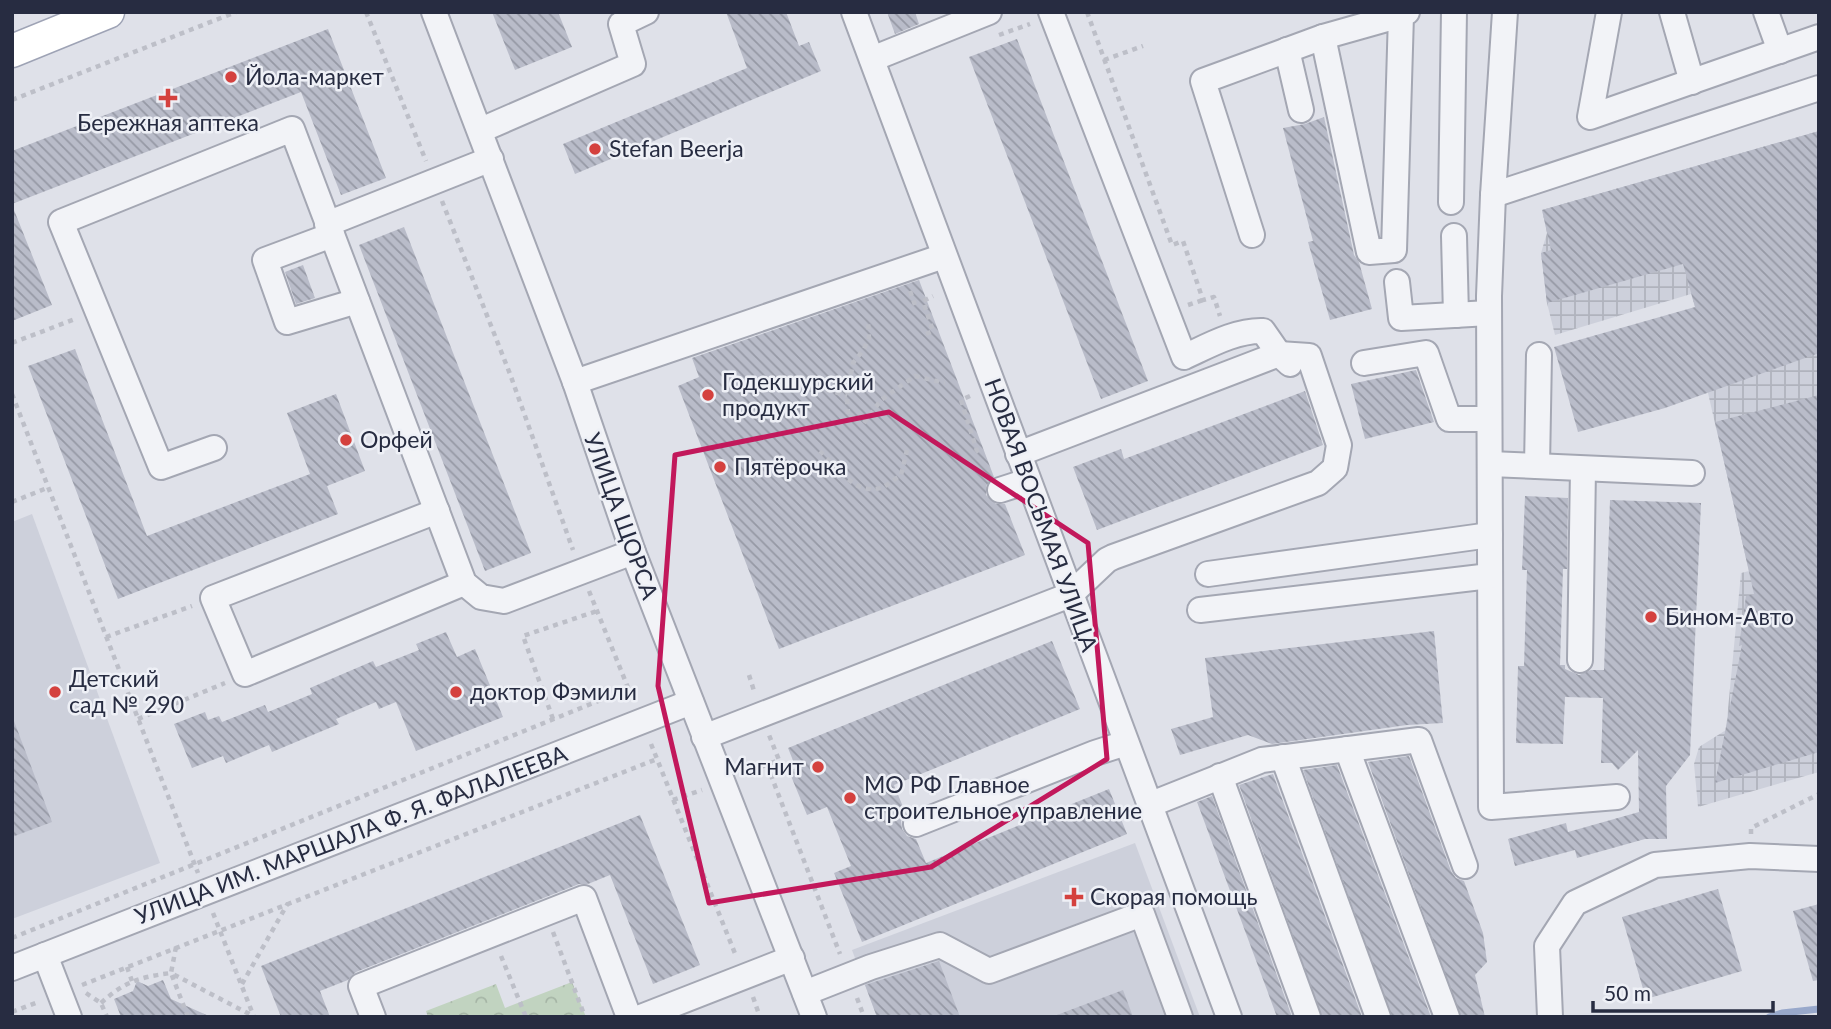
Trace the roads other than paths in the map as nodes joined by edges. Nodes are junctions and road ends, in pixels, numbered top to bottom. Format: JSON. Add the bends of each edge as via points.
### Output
{"nodes":[{"id":1,"x":108,"y":12,"type":"edge"},
{"id":2,"x":434,"y":12,"type":"edge"},
{"id":3,"x":646,"y":12,"type":"edge"},
{"id":4,"x":854,"y":12,"type":"edge"},
{"id":5,"x":1051,"y":12,"type":"edge"},
{"id":6,"x":1454,"y":12,"type":"edge"},
{"id":7,"x":1505,"y":12,"type":"edge"},
{"id":8,"x":1609,"y":12,"type":"edge"},
{"id":9,"x":1672,"y":12,"type":"edge"},
{"id":10,"x":1766,"y":12,"type":"edge"},
{"id":11,"x":982,"y":13,"type":"edge"},
{"id":12,"x":1404,"y":13,"type":"edge"},
{"id":13,"x":1323,"y":37,"type":"junction"},
{"id":14,"x":1819,"y":37,"type":"edge"},
{"id":15,"x":1287,"y":50,"type":"junction"},
{"id":16,"x":12,"y":51,"type":"edge"},
{"id":17,"x":1780,"y":51,"type":"junction"},
{"id":18,"x":872,"y":59,"type":"junction"},
{"id":19,"x":1692,"y":82,"type":"junction"},
{"id":20,"x":1819,"y":89,"type":"edge"},
{"id":21,"x":1301,"y":110,"type":"dead end"},
{"id":22,"x":481,"y":130,"type":"junction"},
{"id":23,"x":491,"y":159,"type":"junction"},
{"id":24,"x":1493,"y":195,"type":"junction"},
{"id":25,"x":1451,"y":202,"type":"dead end"},
{"id":26,"x":329,"y":229,"type":"junction"},
{"id":27,"x":1252,"y":235,"type":"dead end"},
{"id":28,"x":1454,"y":236,"type":"dead end"},
{"id":29,"x":944,"y":256,"type":"junction"},
{"id":30,"x":1397,"y":282,"type":"dead end"},
{"id":31,"x":357,"y":301,"type":"junction"},
{"id":32,"x":1489,"y":313,"type":"junction"},
{"id":33,"x":1455,"y":315,"type":"junction"},
{"id":34,"x":1279,"y":354,"type":"junction"},
{"id":35,"x":1539,"y":355,"type":"dead end"},
{"id":36,"x":1364,"y":363,"type":"dead end"},
{"id":37,"x":1310,"y":380,"type":"dead end"},
{"id":38,"x":575,"y":382,"type":"junction"},
{"id":39,"x":1489,"y":419,"type":"junction"},
{"id":40,"x":214,"y":448,"type":"dead end"},
{"id":41,"x":1018,"y":454,"type":"junction"},
{"id":42,"x":1490,"y":464,"type":"junction"},
{"id":43,"x":1537,"y":466,"type":"junction"},
{"id":44,"x":1583,"y":469,"type":"junction"},
{"id":45,"x":1692,"y":473,"type":"dead end"},
{"id":46,"x":1028,"y":481,"type":"junction"},
{"id":47,"x":1000,"y":491,"type":"dead end"},
{"id":48,"x":437,"y":511,"type":"junction"},
{"id":49,"x":1490,"y":535,"type":"junction"},
{"id":50,"x":633,"y":552,"type":"junction"},
{"id":51,"x":1208,"y":574,"type":"dead end"},
{"id":52,"x":1490,"y":576,"type":"junction"},
{"id":53,"x":464,"y":583,"type":"junction"},
{"id":54,"x":1070,"y":595,"type":"junction"},
{"id":55,"x":1200,"y":610,"type":"dead end"},
{"id":56,"x":1580,"y":660,"type":"dead end"},
{"id":57,"x":691,"y":702,"type":"junction"},
{"id":58,"x":704,"y":737,"type":"junction"},
{"id":59,"x":1126,"y":743,"type":"junction"},
{"id":60,"x":1347,"y":749,"type":"junction"},
{"id":61,"x":1283,"y":757,"type":"junction"},
{"id":62,"x":1220,"y":776,"type":"junction"},
{"id":63,"x":1617,"y":797,"type":"dead end"},
{"id":64,"x":1149,"y":805,"type":"junction"},
{"id":65,"x":916,"y":824,"type":"dead end"},
{"id":66,"x":1819,"y":859,"type":"edge"},
{"id":67,"x":1465,"y":866,"type":"dead end"},
{"id":68,"x":45,"y":955,"type":"junction"},
{"id":69,"x":792,"y":957,"type":"junction"},
{"id":70,"x":12,"y":968,"type":"edge"},
{"id":71,"x":805,"y":992,"type":"junction"},
{"id":72,"x":69,"y":1017,"type":"edge"},
{"id":73,"x":373,"y":1017,"type":"edge"},
{"id":74,"x":629,"y":1017,"type":"edge"},
{"id":75,"x":641,"y":1017,"type":"edge"},
{"id":76,"x":814,"y":1017,"type":"edge"},
{"id":77,"x":1180,"y":1017,"type":"edge"},
{"id":78,"x":1229,"y":1017,"type":"edge"},
{"id":79,"x":1308,"y":1017,"type":"edge"},
{"id":80,"x":1378,"y":1017,"type":"edge"},
{"id":81,"x":1447,"y":1017,"type":"edge"},
{"id":82,"x":1550,"y":1017,"type":"edge"}],
"edges":[{"from":1,"to":16,"type":"main road"},
{"from":2,"to":22,"type":"street","name":"УЛИЦА ЩОРСА"},
{"from":3,"to":22,"type":"street","via":[[621,24],[633,64]]},
{"from":4,"to":18,"type":"street","name":"НОВАЯ ВОСЬМАЯ УЛИЦА"},
{"from":5,"to":34,"type":"street","via":[[1184,357],[1251,331],[1263,331]]},
{"from":6,"to":25,"type":"street"},
{"from":7,"to":24,"type":"street"},
{"from":8,"to":19,"type":"street","via":[[1590,117]]},
{"from":9,"to":19,"type":"street"},
{"from":10,"to":17,"type":"street"},
{"from":11,"to":18,"type":"street"},
{"from":12,"to":13,"type":"street"},
{"from":12,"to":13,"type":"street","via":[[1394,250],[1368,252]]},
{"from":13,"to":15,"type":"street"},
{"from":14,"to":17,"type":"street"},
{"from":15,"to":21,"type":"street"},
{"from":15,"to":27,"type":"street","via":[[1203,81]]},
{"from":17,"to":19,"type":"street"},
{"from":18,"to":29,"type":"street","name":"НОВАЯ ВОСЬМАЯ УЛИЦА"},
{"from":20,"to":24,"type":"street"},
{"from":22,"to":23,"type":"street","name":"УЛИЦА ЩОРСА"},
{"from":23,"to":26,"type":"street"},
{"from":23,"to":38,"type":"street","name":"УЛИЦА ЩОРСА"},
{"from":24,"to":32,"type":"street"},
{"from":26,"to":31,"type":"street"},
{"from":26,"to":31,"type":"street","via":[[265,260],[287,321]]},
{"from":26,"to":40,"type":"street","via":[[292,128],[61,222],[161,467]]},
{"from":28,"to":33,"type":"street"},
{"from":29,"to":38,"type":"street"},
{"from":29,"to":41,"type":"street","name":"НОВАЯ ВОСЬМАЯ УЛИЦА"},
{"from":30,"to":33,"type":"street","via":[[1401,318]]},
{"from":31,"to":48,"type":"street"},
{"from":32,"to":33,"type":"street"},
{"from":32,"to":39,"type":"street"},
{"from":34,"to":37,"type":"street"},
{"from":34,"to":41,"type":"street"},
{"from":34,"to":54,"type":"street","via":[[1309,356],[1339,445],[1335,468],[1318,483],[1107,560]]},
{"from":35,"to":43,"type":"street"},
{"from":36,"to":39,"type":"street","via":[[1426,353],[1449,419]]},
{"from":38,"to":50,"type":"street","name":"УЛИЦА ЩОРСА"},
{"from":39,"to":42,"type":"street"},
{"from":41,"to":46,"type":"street","name":"НОВАЯ ВОСЬМАЯ УЛИЦА"},
{"from":42,"to":43,"type":"street"},
{"from":42,"to":49,"type":"street"},
{"from":43,"to":44,"type":"street"},
{"from":44,"to":45,"type":"street"},
{"from":44,"to":56,"type":"street"},
{"from":46,"to":47,"type":"street"},
{"from":46,"to":54,"type":"street","name":"НОВАЯ ВОСЬМАЯ УЛИЦА"},
{"from":48,"to":53,"type":"street"},
{"from":48,"to":53,"type":"street","via":[[212,598],[245,674]]},
{"from":49,"to":51,"type":"street"},
{"from":49,"to":52,"type":"street"},
{"from":50,"to":53,"type":"street","via":[[504,601],[481,597]]},
{"from":50,"to":57,"type":"street","name":"УЛИЦА ЩОРСА"},
{"from":52,"to":55,"type":"street"},
{"from":52,"to":63,"type":"street","via":[[1491,807]]},
{"from":54,"to":58,"type":"street"},
{"from":54,"to":59,"type":"street","name":"НОВАЯ ВОСЬМАЯ УЛИЦА"},
{"from":57,"to":58,"type":"street","name":"УЛИЦА ЩОРСА"},
{"from":57,"to":68,"type":"street","name":"УЛИЦА ИМ. МАРШАЛА Ф. Я. ФАЛАЛЕЕВА"},
{"from":58,"to":69,"type":"street","name":"УЛИЦА ЩОРСА"},
{"from":59,"to":64,"type":"street","name":"НОВАЯ ВОСЬМАЯ УЛИЦА"},
{"from":59,"to":65,"type":"street"},
{"from":60,"to":61,"type":"street"},
{"from":60,"to":67,"type":"street","via":[[1419,740]]},
{"from":60,"to":81,"type":"street"},
{"from":61,"to":62,"type":"street"},
{"from":61,"to":80,"type":"street"},
{"from":62,"to":64,"type":"street"},
{"from":62,"to":79,"type":"street"},
{"from":64,"to":78,"type":"street","name":"НОВАЯ ВОСЬМАЯ УЛИЦА"},
{"from":66,"to":82,"type":"street","via":[[1750,856],[1655,864],[1575,903],[1548,946]]},
{"from":68,"to":70,"type":"street","name":"УЛИЦА ИМ. МАРШАЛА Ф. Я. ФАЛАЛЕЕВА"},
{"from":68,"to":72,"type":"street"},
{"from":69,"to":71,"type":"street","name":"УЛИЦА ЩОРСА"},
{"from":69,"to":75,"type":"street"},
{"from":71,"to":76,"type":"street","name":"УЛИЦА ЩОРСА"},
{"from":71,"to":77,"type":"street","via":[[940,945],[989,971],[1142,914]]},
{"from":73,"to":74,"type":"street","via":[[361,986],[584,898]]}]}
